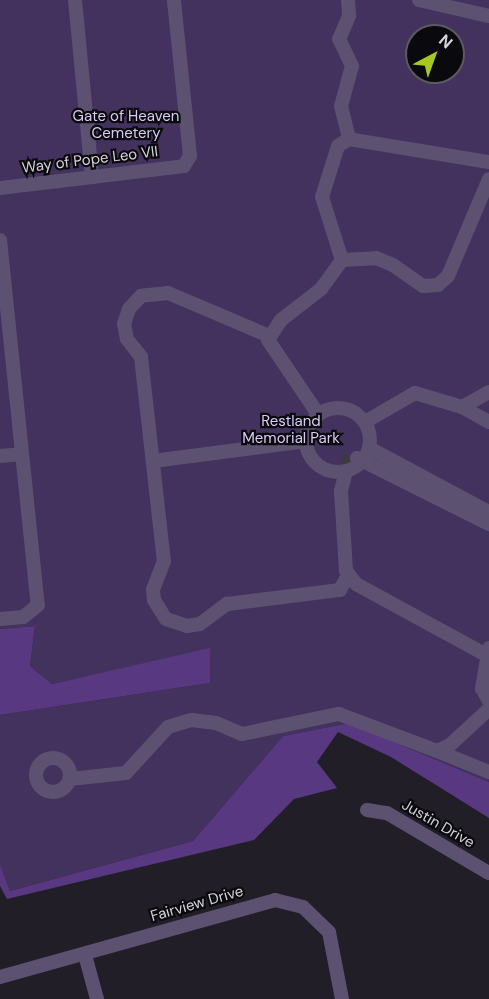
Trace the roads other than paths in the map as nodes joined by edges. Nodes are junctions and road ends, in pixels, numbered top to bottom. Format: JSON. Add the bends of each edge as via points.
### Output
{"nodes":[{"id":1,"x":75,"y":0,"type":"edge"},
{"id":2,"x":174,"y":0,"type":"edge"},
{"id":3,"x":348,"y":0,"type":"edge"},
{"id":4,"x":419,"y":0,"type":"edge"},
{"id":5,"x":484,"y":10,"type":"edge"},
{"id":6,"x":349,"y":139,"type":"junction"},
{"id":7,"x":489,"y":162,"type":"edge"},
{"id":8,"x":92,"y":177,"type":"junction"},
{"id":9,"x":489,"y":179,"type":"edge"},
{"id":10,"x":0,"y":188,"type":"edge"},
{"id":11,"x":0,"y":240,"type":"edge"},
{"id":12,"x":342,"y":260,"type":"junction"},
{"id":13,"x":2,"y":287,"type":"edge"},
{"id":14,"x":269,"y":336,"type":"junction"},
{"id":15,"x":489,"y":392,"type":"edge"},
{"id":16,"x":462,"y":407,"type":"junction"},
{"id":17,"x":318,"y":414,"type":"junction"},
{"id":18,"x":365,"y":422,"type":"junction"},
{"id":19,"x":489,"y":422,"type":"edge"},
{"id":20,"x":306,"y":441,"type":"junction"},
{"id":21,"x":21,"y":454,"type":"junction"},
{"id":22,"x":0,"y":456,"type":"edge"},
{"id":23,"x":354,"y":460,"type":"junction"},
{"id":24,"x":153,"y":461,"type":"junction"},
{"id":25,"x":489,"y":512,"type":"edge"},
{"id":26,"x":489,"y":524,"type":"edge"},
{"id":27,"x":349,"y":574,"type":"junction"},
{"id":28,"x":0,"y":619,"type":"edge"},
{"id":29,"x":487,"y":651,"type":"edge"},
{"id":30,"x":489,"y":701,"type":"edge"},
{"id":31,"x":489,"y":710,"type":"edge"},
{"id":32,"x":437,"y":751,"type":"junction"},
{"id":33,"x":489,"y":772,"type":"edge"},
{"id":34,"x":70,"y":779,"type":"dead end"},
{"id":35,"x":367,"y":810,"type":"dead end"},
{"id":36,"x":489,"y":873,"type":"edge"},
{"id":37,"x":85,"y":955,"type":"junction"},
{"id":38,"x":0,"y":977,"type":"edge"},
{"id":39,"x":97,"y":999,"type":"edge"},
{"id":40,"x":342,"y":999,"type":"edge"}],
"edges":[{"from":1,"to":8,"type":"street"},
{"from":2,"to":8,"type":"street","name":"Way of Pope Leo VII","via":[[190,156],[184,166]]},
{"from":3,"to":6,"type":"street","via":[[349,16],[339,39],[352,66],[341,106]]},
{"from":4,"to":5,"type":"street"},
{"from":6,"to":7,"type":"street"},
{"from":6,"to":12,"type":"street","via":[[338,146],[322,197]]},
{"from":8,"to":10,"type":"street","name":"Way of Pope Leo VII"},
{"from":9,"to":12,"type":"street","via":[[448,276],[438,285],[423,286],[376,258]]},
{"from":11,"to":13,"type":"street"},
{"from":12,"to":14,"type":"street","via":[[321,289],[297,304]]},
{"from":13,"to":21,"type":"street"},
{"from":14,"to":17,"type":"street","via":[[271,346]]},
{"from":14,"to":24,"type":"street","via":[[168,293],[141,296],[129,309],[124,324],[127,339],[141,357]]},
{"from":15,"to":16,"type":"street"},
{"from":16,"to":18,"type":"street","via":[[415,393]]},
{"from":16,"to":19,"type":"street"},
{"from":17,"to":18,"type":"street","via":[[339,408]]},
{"from":17,"to":20,"type":"street"},
{"from":18,"to":23,"type":"street"},
{"from":20,"to":23,"type":"street","via":[[310,454],[321,466]]},
{"from":20,"to":24,"type":"street"},
{"from":21,"to":22,"type":"street"},
{"from":21,"to":28,"type":"street","via":[[38,605],[23,617]]},
{"from":23,"to":25,"type":"street"},
{"from":23,"to":26,"type":"street"},
{"from":23,"to":27,"type":"street","via":[[341,491],[342,548]]},
{"from":24,"to":27,"type":"street","via":[[164,561],[153,589],[154,600],[166,619],[187,626],[200,624],[227,604],[334,592],[340,590]]},
{"from":27,"to":29,"type":"street","via":[[356,584]]},
{"from":29,"to":30,"type":"street","via":[[483,688]]},
{"from":31,"to":32,"type":"street"},
{"from":32,"to":33,"type":"street"},
{"from":32,"to":34,"type":"street","via":[[339,714],[242,734],[216,723],[191,720],[168,727],[126,773]]},
{"from":35,"to":36,"type":"street","name":"Justin Drive","via":[[387,813]]},
{"from":37,"to":38,"type":"street","name":"Fairview Drive"},
{"from":37,"to":39,"type":"street"},
{"from":37,"to":40,"type":"street","name":"Fairview Drive","via":[[264,902],[286,901],[308,911],[329,932]]}]}
